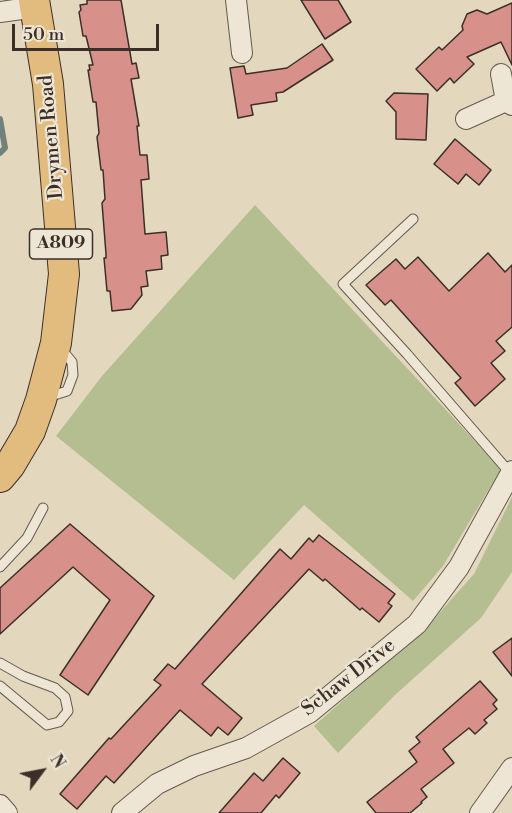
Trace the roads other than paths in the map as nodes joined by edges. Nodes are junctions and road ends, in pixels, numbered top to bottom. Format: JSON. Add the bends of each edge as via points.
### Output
{"nodes":[{"id":1,"x":237,"y":0,"type":"edge"},
{"id":2,"x":35,"y":4,"type":"edge"},
{"id":3,"x":0,"y":12,"type":"edge"},
{"id":4,"x":242,"y":52,"type":"dead end"},
{"id":5,"x":501,"y":74,"type":"dead end"},
{"id":6,"x":509,"y":103,"type":"edge"},
{"id":7,"x":466,"y":119,"type":"dead end"},
{"id":8,"x":413,"y":219,"type":"dead end"},
{"id":9,"x":511,"y":472,"type":"edge"},
{"id":10,"x":0,"y":477,"type":"edge"},
{"id":11,"x":43,"y":508,"type":"dead end"},
{"id":12,"x":0,"y":567,"type":"edge"},
{"id":13,"x":0,"y":663,"type":"edge"},
{"id":14,"x":0,"y":686,"type":"edge"},
{"id":15,"x":512,"y":768,"type":"edge"},
{"id":16,"x":0,"y":805,"type":"edge"},
{"id":17,"x":7,"y":813,"type":"edge"},
{"id":18,"x":122,"y":813,"type":"edge"},
{"id":19,"x":480,"y":813,"type":"edge"}],
"edges":[{"from":1,"to":4,"type":"street"},
{"from":2,"to":3,"type":"street"},
{"from":2,"to":10,"type":"main road","name":"Drymen Road","number":"A809","via":[[48,84],[64,274],[56,343],[41,400],[30,431]]},
{"from":5,"to":6,"type":"street"},
{"from":6,"to":7,"type":"street"},
{"from":8,"to":9,"type":"lane","via":[[343,284]]},
{"from":9,"to":18,"type":"street","name":"Schaw Drive","via":[[459,567],[417,624],[309,713],[246,748],[157,784]]},
{"from":11,"to":12,"type":"lane","via":[[27,538]]},
{"from":13,"to":14,"type":"lane","via":[[55,688],[65,697],[68,711],[59,722],[47,725]]},
{"from":15,"to":19,"type":"street"},
{"from":16,"to":17,"type":"street"}]}
